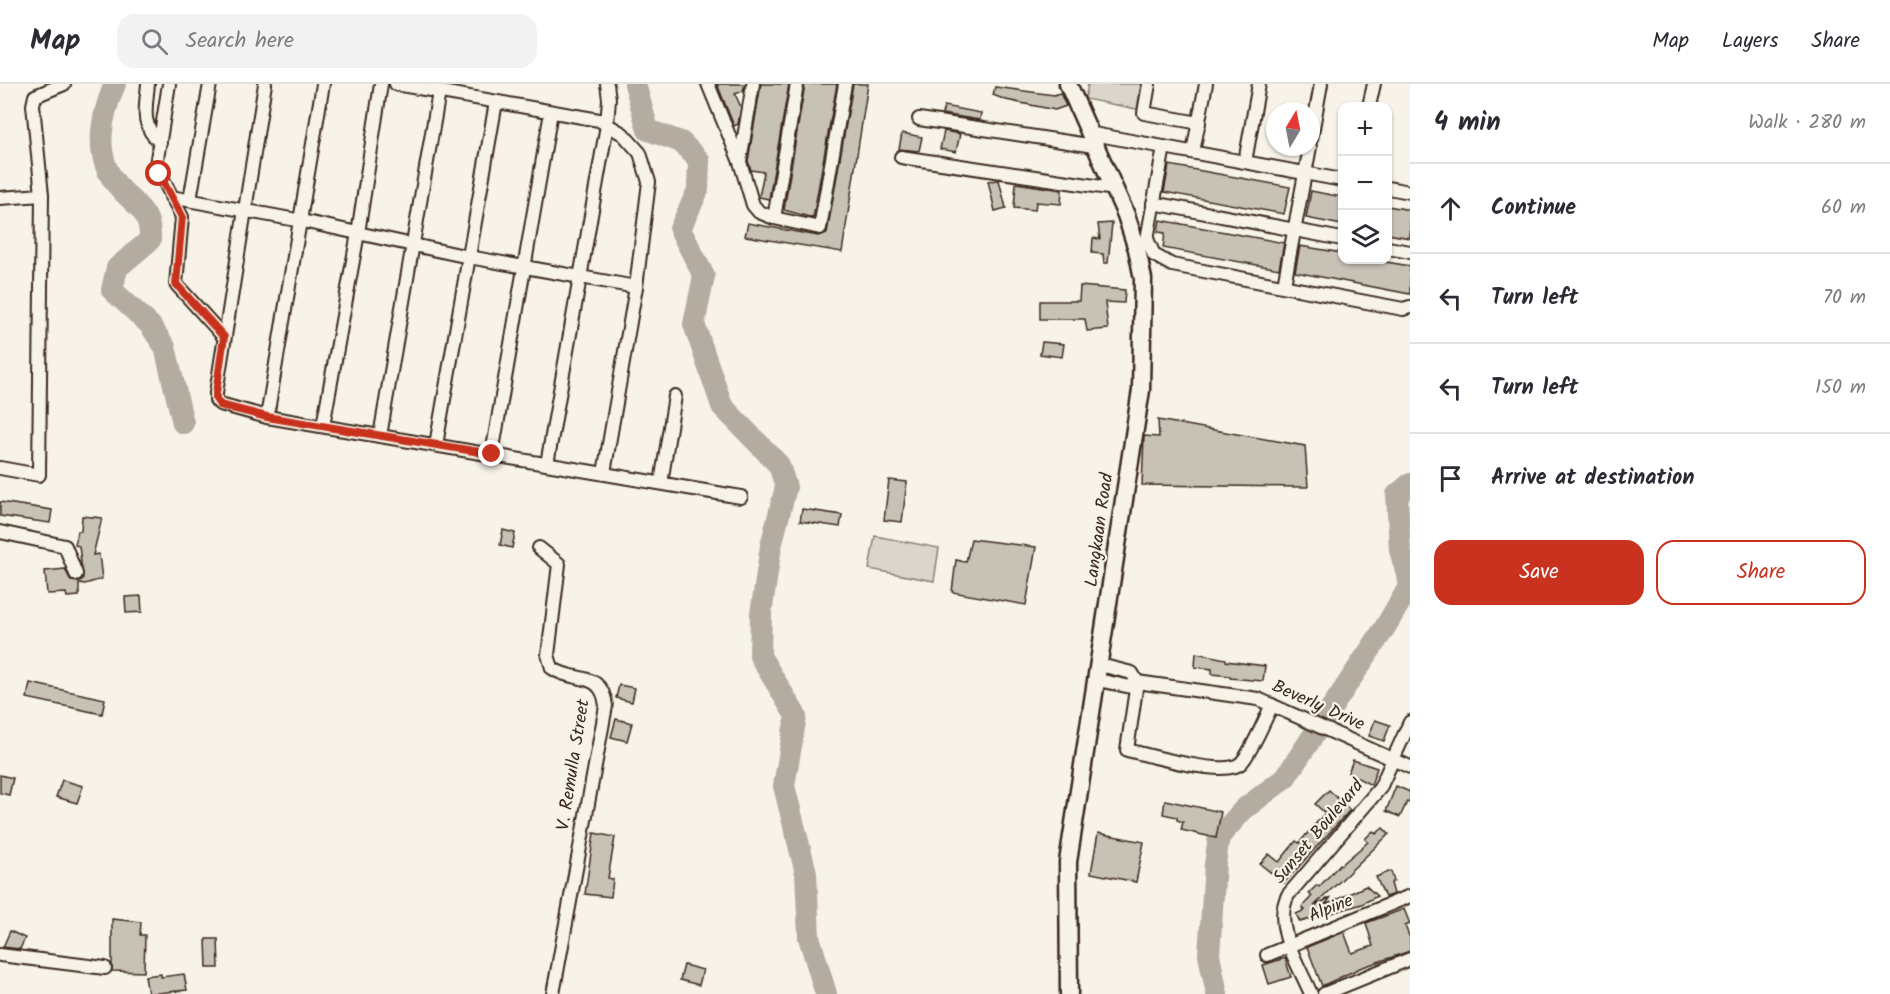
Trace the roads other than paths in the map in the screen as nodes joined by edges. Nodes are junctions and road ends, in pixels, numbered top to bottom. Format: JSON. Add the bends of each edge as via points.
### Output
{"nodes":[{"id":1,"x":64,"y":84,"type":"edge"},
{"id":2,"x":147,"y":84,"type":"edge"},
{"id":3,"x":169,"y":84,"type":"edge"},
{"id":4,"x":210,"y":84,"type":"edge"},
{"id":5,"x":265,"y":84,"type":"edge"},
{"id":6,"x":323,"y":84,"type":"edge"},
{"id":7,"x":381,"y":84,"type":"edge"},
{"id":8,"x":396,"y":84,"type":"edge"},
{"id":9,"x":607,"y":84,"type":"edge"},
{"id":10,"x":708,"y":84,"type":"edge"},
{"id":11,"x":753,"y":84,"type":"edge"},
{"id":12,"x":797,"y":84,"type":"edge"},
{"id":13,"x":844,"y":84,"type":"edge"},
{"id":14,"x":1068,"y":84,"type":"edge"},
{"id":15,"x":1149,"y":84,"type":"edge"},
{"id":16,"x":1206,"y":84,"type":"edge"},
{"id":17,"x":1259,"y":84,"type":"edge"},
{"id":18,"x":1321,"y":84,"type":"edge"},
{"id":19,"x":1374,"y":84,"type":"edge"},
{"id":20,"x":439,"y":88,"type":"edge"},
{"id":21,"x":496,"y":102,"type":"junction"},
{"id":22,"x":1318,"y":102,"type":"edge"},
{"id":23,"x":1370,"y":102,"type":"edge"},
{"id":24,"x":551,"y":112,"type":"junction"},
{"id":25,"x":919,"y":119,"type":"dead end"},
{"id":26,"x":1199,"y":123,"type":"junction"},
{"id":27,"x":607,"y":125,"type":"junction"},
{"id":28,"x":1091,"y":139,"type":"junction"},
{"id":29,"x":160,"y":142,"type":"junction"},
{"id":30,"x":1164,"y":147,"type":"junction"},
{"id":31,"x":1193,"y":152,"type":"junction"},
{"id":32,"x":1308,"y":156,"type":"edge"},
{"id":33,"x":902,"y":157,"type":"dead end"},
{"id":34,"x":740,"y":162,"type":"junction"},
{"id":35,"x":1245,"y":162,"type":"junction"},
{"id":36,"x":1305,"y":173,"type":"junction"},
{"id":37,"x":1338,"y":179,"type":"edge"},
{"id":38,"x":1115,"y":189,"type":"junction"},
{"id":39,"x":1392,"y":189,"type":"edge"},
{"id":40,"x":1410,"y":192,"type":"edge"},
{"id":41,"x":42,"y":195,"type":"junction"},
{"id":42,"x":171,"y":197,"type":"junction"},
{"id":43,"x":0,"y":198,"type":"edge"},
{"id":44,"x":190,"y":200,"type":"junction"},
{"id":45,"x":1153,"y":203,"type":"junction"},
{"id":46,"x":244,"y":210,"type":"junction"},
{"id":47,"x":774,"y":218,"type":"junction"},
{"id":48,"x":302,"y":221,"type":"junction"},
{"id":49,"x":1294,"y":230,"type":"junction"},
{"id":50,"x":358,"y":232,"type":"junction"},
{"id":51,"x":1338,"y":238,"type":"edge"},
{"id":52,"x":413,"y":245,"type":"junction"},
{"id":53,"x":1392,"y":249,"type":"edge"},
{"id":54,"x":1410,"y":252,"type":"edge"},
{"id":55,"x":469,"y":257,"type":"junction"},
{"id":56,"x":524,"y":267,"type":"junction"},
{"id":57,"x":580,"y":277,"type":"junction"},
{"id":58,"x":1284,"y":285,"type":"junction"},
{"id":59,"x":636,"y":287,"type":"junction"},
{"id":60,"x":1410,"y":307,"type":"edge"},
{"id":61,"x":224,"y":337,"type":"junction"},
{"id":62,"x":675,"y":396,"type":"dead end"},
{"id":63,"x":267,"y":417,"type":"junction"},
{"id":64,"x":323,"y":426,"type":"junction"},
{"id":65,"x":380,"y":436,"type":"junction"},
{"id":66,"x":436,"y":445,"type":"junction"},
{"id":67,"x":492,"y":454,"type":"junction"},
{"id":68,"x":547,"y":464,"type":"junction"},
{"id":69,"x":0,"y":468,"type":"edge"},
{"id":70,"x":604,"y":473,"type":"junction"},
{"id":71,"x":661,"y":483,"type":"junction"},
{"id":72,"x":741,"y":497,"type":"dead end"},
{"id":73,"x":0,"y":532,"type":"edge"},
{"id":74,"x":539,"y":548,"type":"dead end"},
{"id":75,"x":76,"y":574,"type":"dead end"},
{"id":76,"x":1099,"y":673,"type":"junction"},
{"id":77,"x":1137,"y":682,"type":"junction"},
{"id":78,"x":1272,"y":705,"type":"junction"},
{"id":79,"x":1410,"y":722,"type":"edge"},
{"id":80,"x":1393,"y":760,"type":"junction"},
{"id":81,"x":1410,"y":767,"type":"edge"},
{"id":82,"x":1410,"y":896,"type":"edge"},
{"id":83,"x":1290,"y":945,"type":"junction"},
{"id":84,"x":0,"y":955,"type":"edge"},
{"id":85,"x":1267,"y":955,"type":"dead end"},
{"id":86,"x":1410,"y":959,"type":"edge"},
{"id":87,"x":105,"y":968,"type":"dead end"},
{"id":88,"x":553,"y":994,"type":"edge"},
{"id":89,"x":1069,"y":994,"type":"edge"},
{"id":90,"x":1311,"y":994,"type":"edge"},
{"id":91,"x":1324,"y":994,"type":"edge"}],
"edges":[{"from":1,"to":41,"type":"street","via":[[35,96],[34,100]]},
{"from":2,"to":29,"type":"street","via":[[145,123]]},
{"from":3,"to":29,"type":"street"},
{"from":4,"to":44,"type":"street"},
{"from":5,"to":46,"type":"street"},
{"from":6,"to":48,"type":"street"},
{"from":7,"to":50,"type":"street"},
{"from":8,"to":20,"type":"street"},
{"from":9,"to":27,"type":"street"},
{"from":10,"to":34,"type":"street"},
{"from":11,"to":34,"type":"street"},
{"from":12,"to":47,"type":"street"},
{"from":13,"to":47,"type":"street","via":[[820,228]]},
{"from":14,"to":28,"type":"street","name":"Langkaan Road"},
{"from":15,"to":26,"type":"street","via":[[1144,113]]},
{"from":16,"to":26,"type":"street"},
{"from":17,"to":35,"type":"street"},
{"from":18,"to":22,"type":"street"},
{"from":19,"to":23,"type":"street"},
{"from":20,"to":21,"type":"street"},
{"from":20,"to":52,"type":"street"},
{"from":21,"to":24,"type":"street"},
{"from":21,"to":55,"type":"street"},
{"from":24,"to":27,"type":"street","via":[[599,120]]},
{"from":24,"to":56,"type":"street"},
{"from":25,"to":28,"type":"street"},
{"from":26,"to":31,"type":"street"},
{"from":27,"to":57,"type":"street"},
{"from":27,"to":59,"type":"street","via":[[623,134],[640,153],[649,182]]},
{"from":28,"to":30,"type":"street"},
{"from":28,"to":38,"type":"street","name":"Langkaan Road"},
{"from":29,"to":42,"type":"street","via":[[156,165]]},
{"from":30,"to":31,"type":"street"},
{"from":30,"to":45,"type":"street"},
{"from":31,"to":35,"type":"street"},
{"from":32,"to":36,"type":"street"},
{"from":33,"to":38,"type":"street"},
{"from":34,"to":47,"type":"street","via":[[753,205]]},
{"from":35,"to":36,"type":"street"},
{"from":36,"to":37,"type":"street"},
{"from":36,"to":49,"type":"street"},
{"from":38,"to":76,"type":"street","name":"Langkaan Road","via":[[1137,249],[1143,279],[1141,390]]},
{"from":39,"to":40,"type":"street"},
{"from":41,"to":43,"type":"street"},
{"from":41,"to":69,"type":"street","via":[[39,475]]},
{"from":42,"to":44,"type":"street"},
{"from":42,"to":61,"type":"street","via":[[182,217],[176,284]]},
{"from":44,"to":46,"type":"street"},
{"from":45,"to":49,"type":"street"},
{"from":45,"to":58,"type":"street","via":[[1147,238],[1154,255],[1172,265]]},
{"from":46,"to":48,"type":"street"},
{"from":46,"to":61,"type":"street"},
{"from":48,"to":50,"type":"street"},
{"from":48,"to":63,"type":"street"},
{"from":49,"to":51,"type":"street"},
{"from":49,"to":58,"type":"street"},
{"from":50,"to":52,"type":"street"},
{"from":50,"to":64,"type":"street"},
{"from":52,"to":55,"type":"street"},
{"from":52,"to":65,"type":"street"},
{"from":53,"to":54,"type":"street"},
{"from":55,"to":56,"type":"street"},
{"from":55,"to":66,"type":"street"},
{"from":56,"to":57,"type":"street"},
{"from":56,"to":67,"type":"street"},
{"from":57,"to":59,"type":"street"},
{"from":57,"to":68,"type":"street"},
{"from":58,"to":60,"type":"street","via":[[1403,309]]},
{"from":59,"to":70,"type":"street"},
{"from":61,"to":63,"type":"street","via":[[216,399],[220,405]]},
{"from":62,"to":71,"type":"street"},
{"from":63,"to":64,"type":"street"},
{"from":64,"to":65,"type":"street"},
{"from":65,"to":66,"type":"street"},
{"from":66,"to":67,"type":"street"},
{"from":67,"to":68,"type":"street"},
{"from":68,"to":70,"type":"street"},
{"from":70,"to":71,"type":"street"},
{"from":71,"to":72,"type":"street"},
{"from":73,"to":75,"type":"street","via":[[65,546]]},
{"from":74,"to":88,"type":"street","name":"V. Remulla Street","via":[[559,564],[548,655],[552,668],[595,682],[605,695],[606,706]]},
{"from":76,"to":77,"type":"street","name":"Beverly Drive","via":[[1131,687]]},
{"from":76,"to":89,"type":"street","name":"Langkaan Road","via":[[1068,862]]},
{"from":77,"to":78,"type":"street","name":"Beverly Drive","via":[[1258,699]]},
{"from":77,"to":78,"type":"street","via":[[1127,750],[1188,764],[1231,769],[1241,763]]},
{"from":78,"to":80,"type":"street","name":"Beverly Drive"},
{"from":79,"to":80,"type":"street","name":"Sunset Boulevard"},
{"from":80,"to":81,"type":"street","name":"Beverly Drive"},
{"from":80,"to":83,"type":"street","name":"Sunset Boulevard","via":[[1380,788],[1288,895],[1282,917]]},
{"from":82,"to":83,"type":"street","name":"Alpine"},
{"from":83,"to":85,"type":"street","name":"Alpine"},
{"from":83,"to":90,"type":"street","name":"Sunset Boulevard"},
{"from":84,"to":87,"type":"street"},
{"from":86,"to":91,"type":"street"}]}
